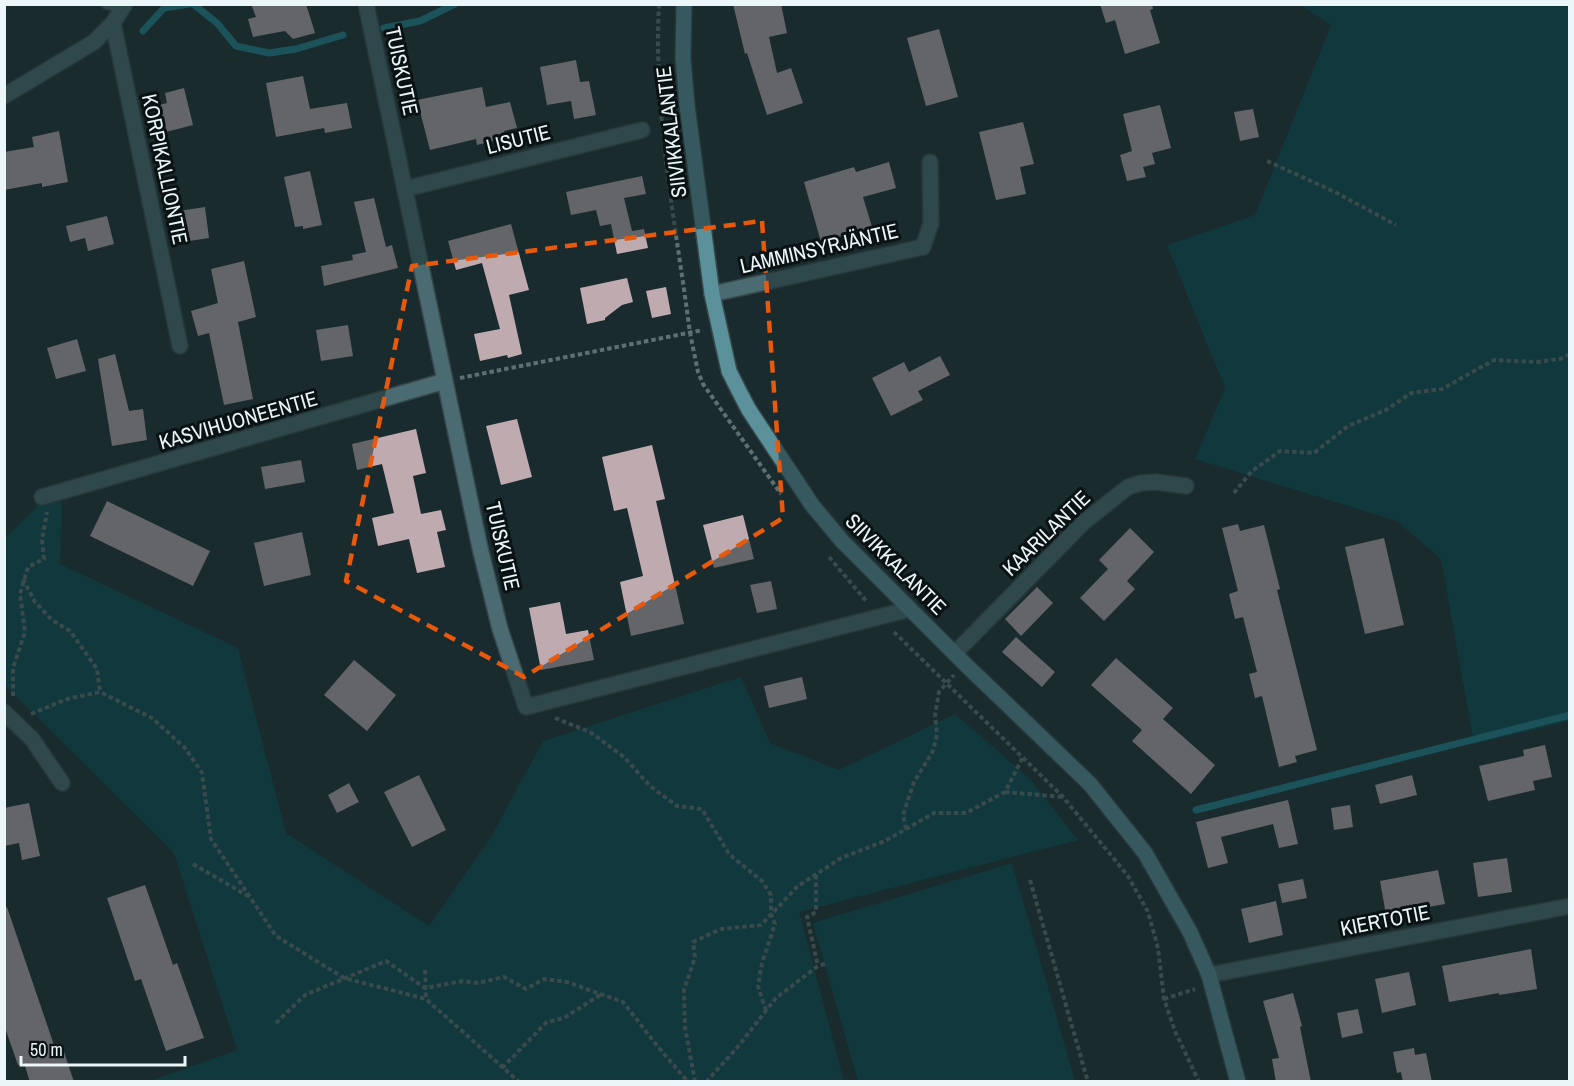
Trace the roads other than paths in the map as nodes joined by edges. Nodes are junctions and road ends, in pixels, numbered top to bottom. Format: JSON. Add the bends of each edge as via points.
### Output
{"nodes":[{"id":1,"x":106,"y":4,"type":"edge"},
{"id":2,"x":366,"y":4,"type":"edge"},
{"id":3,"x":684,"y":4,"type":"edge"},
{"id":4,"x":123,"y":6,"type":"edge"},
{"id":5,"x":113,"y":23,"type":"junction"},
{"id":6,"x":4,"y":96,"type":"edge"},
{"id":7,"x":642,"y":130,"type":"dead end"},
{"id":8,"x":930,"y":162,"type":"dead end"},
{"id":9,"x":405,"y":189,"type":"junction"},
{"id":10,"x":712,"y":294,"type":"junction"},
{"id":11,"x":180,"y":346,"type":"dead end"},
{"id":12,"x":445,"y":381,"type":"junction"},
{"id":13,"x":1186,"y":486,"type":"dead end"},
{"id":14,"x":44,"y":497,"type":"road end"},
{"id":15,"x":910,"y":609,"type":"junction"},
{"id":16,"x":955,"y":653,"type":"junction"},
{"id":17,"x":10,"y":717,"type":"edge"},
{"id":18,"x":62,"y":783,"type":"dead end"},
{"id":19,"x":1569,"y":906,"type":"edge"},
{"id":20,"x":1210,"y":979,"type":"junction"},
{"id":21,"x":1238,"y":1082,"type":"edge"}],
"edges":[{"from":1,"to":4,"type":"lane"},
{"from":2,"to":9,"type":"street","name":"TUISKUTIE"},
{"from":3,"to":10,"type":"main road","name":"SIIVIKKALANTIE","via":[[685,82]]},
{"from":4,"to":5,"type":"street"},
{"from":5,"to":6,"type":"street","via":[[94,42]]},
{"from":5,"to":11,"type":"street","name":"KORPIKALLIONTIE"},
{"from":7,"to":9,"type":"street","name":"LISUTIE"},
{"from":8,"to":10,"type":"street","name":"LAMMINSYRJÄNTIE","via":[[930,223],[923,246]]},
{"from":9,"to":12,"type":"street","name":"TUISKUTIE"},
{"from":10,"to":15,"type":"main road","name":"SIIVIKKALANTIE","via":[[729,371],[749,410],[827,525]]},
{"from":12,"to":14,"type":"street","name":"KASVIHUONEENTIE"},
{"from":12,"to":15,"type":"street","name":"TUISKUTIE","via":[[500,629],[526,707]]},
{"from":13,"to":16,"type":"street","name":"KAARILANTIE","via":[[1156,482],[1128,487],[1084,522]]},
{"from":15,"to":16,"type":"main road","name":"SIIVIKKALANTIE"},
{"from":16,"to":20,"type":"main road","name":"SIIVIKKALANTIE","via":[[1090,783],[1120,821],[1145,853],[1176,906]]},
{"from":17,"to":18,"type":"street","via":[[32,739]]},
{"from":19,"to":20,"type":"street","name":"KIERTOTIE"},
{"from":20,"to":21,"type":"main road","name":"SIIVIKKALANTIE"}]}
